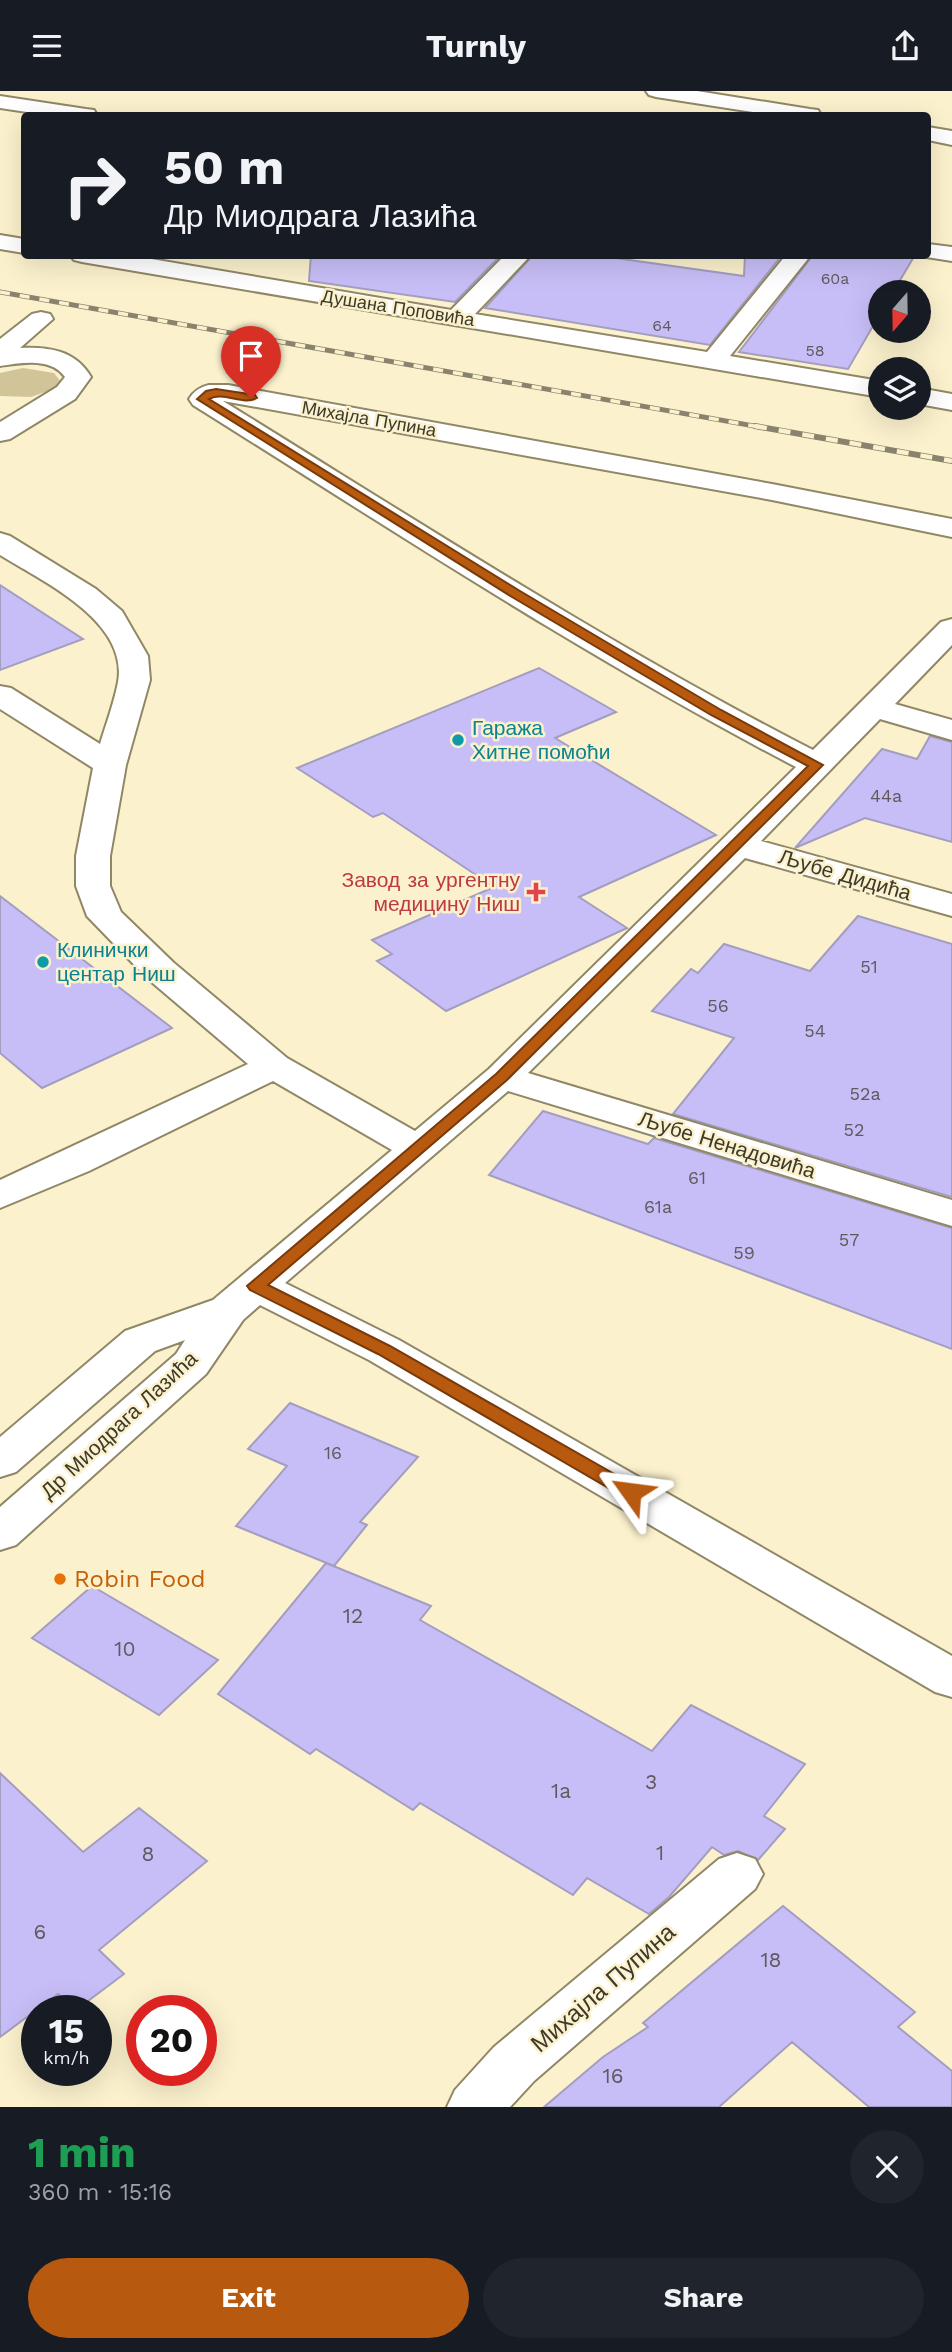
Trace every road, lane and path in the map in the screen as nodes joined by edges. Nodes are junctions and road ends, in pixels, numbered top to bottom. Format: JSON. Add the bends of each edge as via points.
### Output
{"nodes":[{"id":1,"x":656,"y":91,"type":"edge"},
{"id":2,"x":0,"y":102,"type":"edge"},
{"id":3,"x":66,"y":112,"type":"edge"},
{"id":4,"x":791,"y":112,"type":"edge"},
{"id":5,"x":931,"y":134,"type":"edge"},
{"id":6,"x":952,"y":138,"type":"edge"},
{"id":7,"x":0,"y":242,"type":"edge"},
{"id":8,"x":21,"y":246,"type":"edge"},
{"id":9,"x":931,"y":251,"type":"edge"},
{"id":10,"x":952,"y":254,"type":"edge"},
{"id":11,"x":106,"y":259,"type":"edge"},
{"id":12,"x":515,"y":259,"type":"edge"},
{"id":13,"x":797,"y":259,"type":"edge"},
{"id":14,"x":457,"y":318,"type":"junction"},
{"id":15,"x":41,"y":319,"type":"dead end"},
{"id":16,"x":0,"y":352,"type":"edge"},
{"id":17,"x":0,"y":358,"type":"edge"},
{"id":18,"x":713,"y":361,"type":"junction"},
{"id":19,"x":868,"y":387,"type":"edge"},
{"id":20,"x":931,"y":398,"type":"edge"},
{"id":21,"x":952,"y":402,"type":"edge"},
{"id":22,"x":5,"y":419,"type":"edge"},
{"id":23,"x":952,"y":528,"type":"edge"},
{"id":24,"x":0,"y":542,"type":"edge"},
{"id":25,"x":952,"y":628,"type":"edge"},
{"id":26,"x":0,"y":695,"type":"edge"},
{"id":27,"x":872,"y":707,"type":"junction"},
{"id":28,"x":952,"y":730,"type":"edge"},
{"id":29,"x":110,"y":765,"type":"junction"},
{"id":30,"x":816,"y":765,"type":"junction"},
{"id":31,"x":738,"y":845,"type":"junction"},
{"id":32,"x":952,"y":905,"type":"edge"},
{"id":33,"x":274,"y":1066,"type":"junction"},
{"id":34,"x":502,"y":1077,"type":"junction"},
{"id":35,"x":418,"y":1149,"type":"junction"},
{"id":36,"x":0,"y":1195,"type":"edge"},
{"id":37,"x":952,"y":1213,"type":"edge"},
{"id":38,"x":242,"y":1298,"type":"junction"},
{"id":39,"x":0,"y":1461,"type":"edge"},
{"id":40,"x":0,"y":1533,"type":"edge"},
{"id":41,"x":952,"y":1679,"type":"edge"},
{"id":42,"x":737,"y":1874,"type":"dead end"},
{"id":43,"x":475,"y":2107,"type":"edge"}],
"edges":[{"from":1,"to":4,"type":"street"},
{"from":2,"to":3,"type":"street"},
{"from":5,"to":6,"type":"street"},
{"from":7,"to":8,"type":"street"},
{"from":9,"to":10,"type":"street"},
{"from":11,"to":14,"type":"street","name":"Душана Поповића"},
{"from":12,"to":14,"type":"street"},
{"from":13,"to":18,"type":"street"},
{"from":14,"to":18,"type":"street","name":"Душана Поповића"},
{"from":15,"to":16,"type":"street"},
{"from":17,"to":22,"type":"street","via":[[58,360],[72,367],[78,377],[66,393]]},
{"from":18,"to":19,"type":"street","name":"Душана Поповића"},
{"from":20,"to":21,"type":"street"},
{"from":23,"to":30,"type":"street","name":"Михајла Пупина","via":[[229,393],[209,393],[202,399],[516,594],[716,713]]},
{"from":24,"to":29,"type":"street","via":[[85,595],[111,617],[133,656],[134,680]]},
{"from":25,"to":27,"type":"street","name":"Др Миодрага Лазића"},
{"from":26,"to":29,"type":"street"},
{"from":27,"to":28,"type":"street"},
{"from":27,"to":30,"type":"street","name":"Др Миодрага Лазића"},
{"from":29,"to":33,"type":"street","via":[[93,856],[93,886],[105,916],[161,971]]},
{"from":30,"to":31,"type":"street","name":"Др Миодрага Лазића"},
{"from":31,"to":32,"type":"street","name":"Љубе Дидића"},
{"from":31,"to":34,"type":"street","name":"Др Миодрага Лазића"},
{"from":33,"to":35,"type":"street"},
{"from":33,"to":36,"type":"street"},
{"from":34,"to":35,"type":"street","name":"Др Миодрага Лазића"},
{"from":34,"to":37,"type":"street","name":"Љубе Ненадовића"},
{"from":35,"to":38,"type":"street","name":"Др Миодрага Лазића"},
{"from":38,"to":39,"type":"street","name":"Др Миодрага Лазића","via":[[140,1341]]},
{"from":38,"to":40,"type":"street","name":"Др Миодрага Лазића","via":[[191,1364]]},
{"from":38,"to":41,"type":"street","via":[[384,1350]]},
{"from":42,"to":43,"type":"street","name":"Михајла Пупина","via":[[514,2064]]}]}
